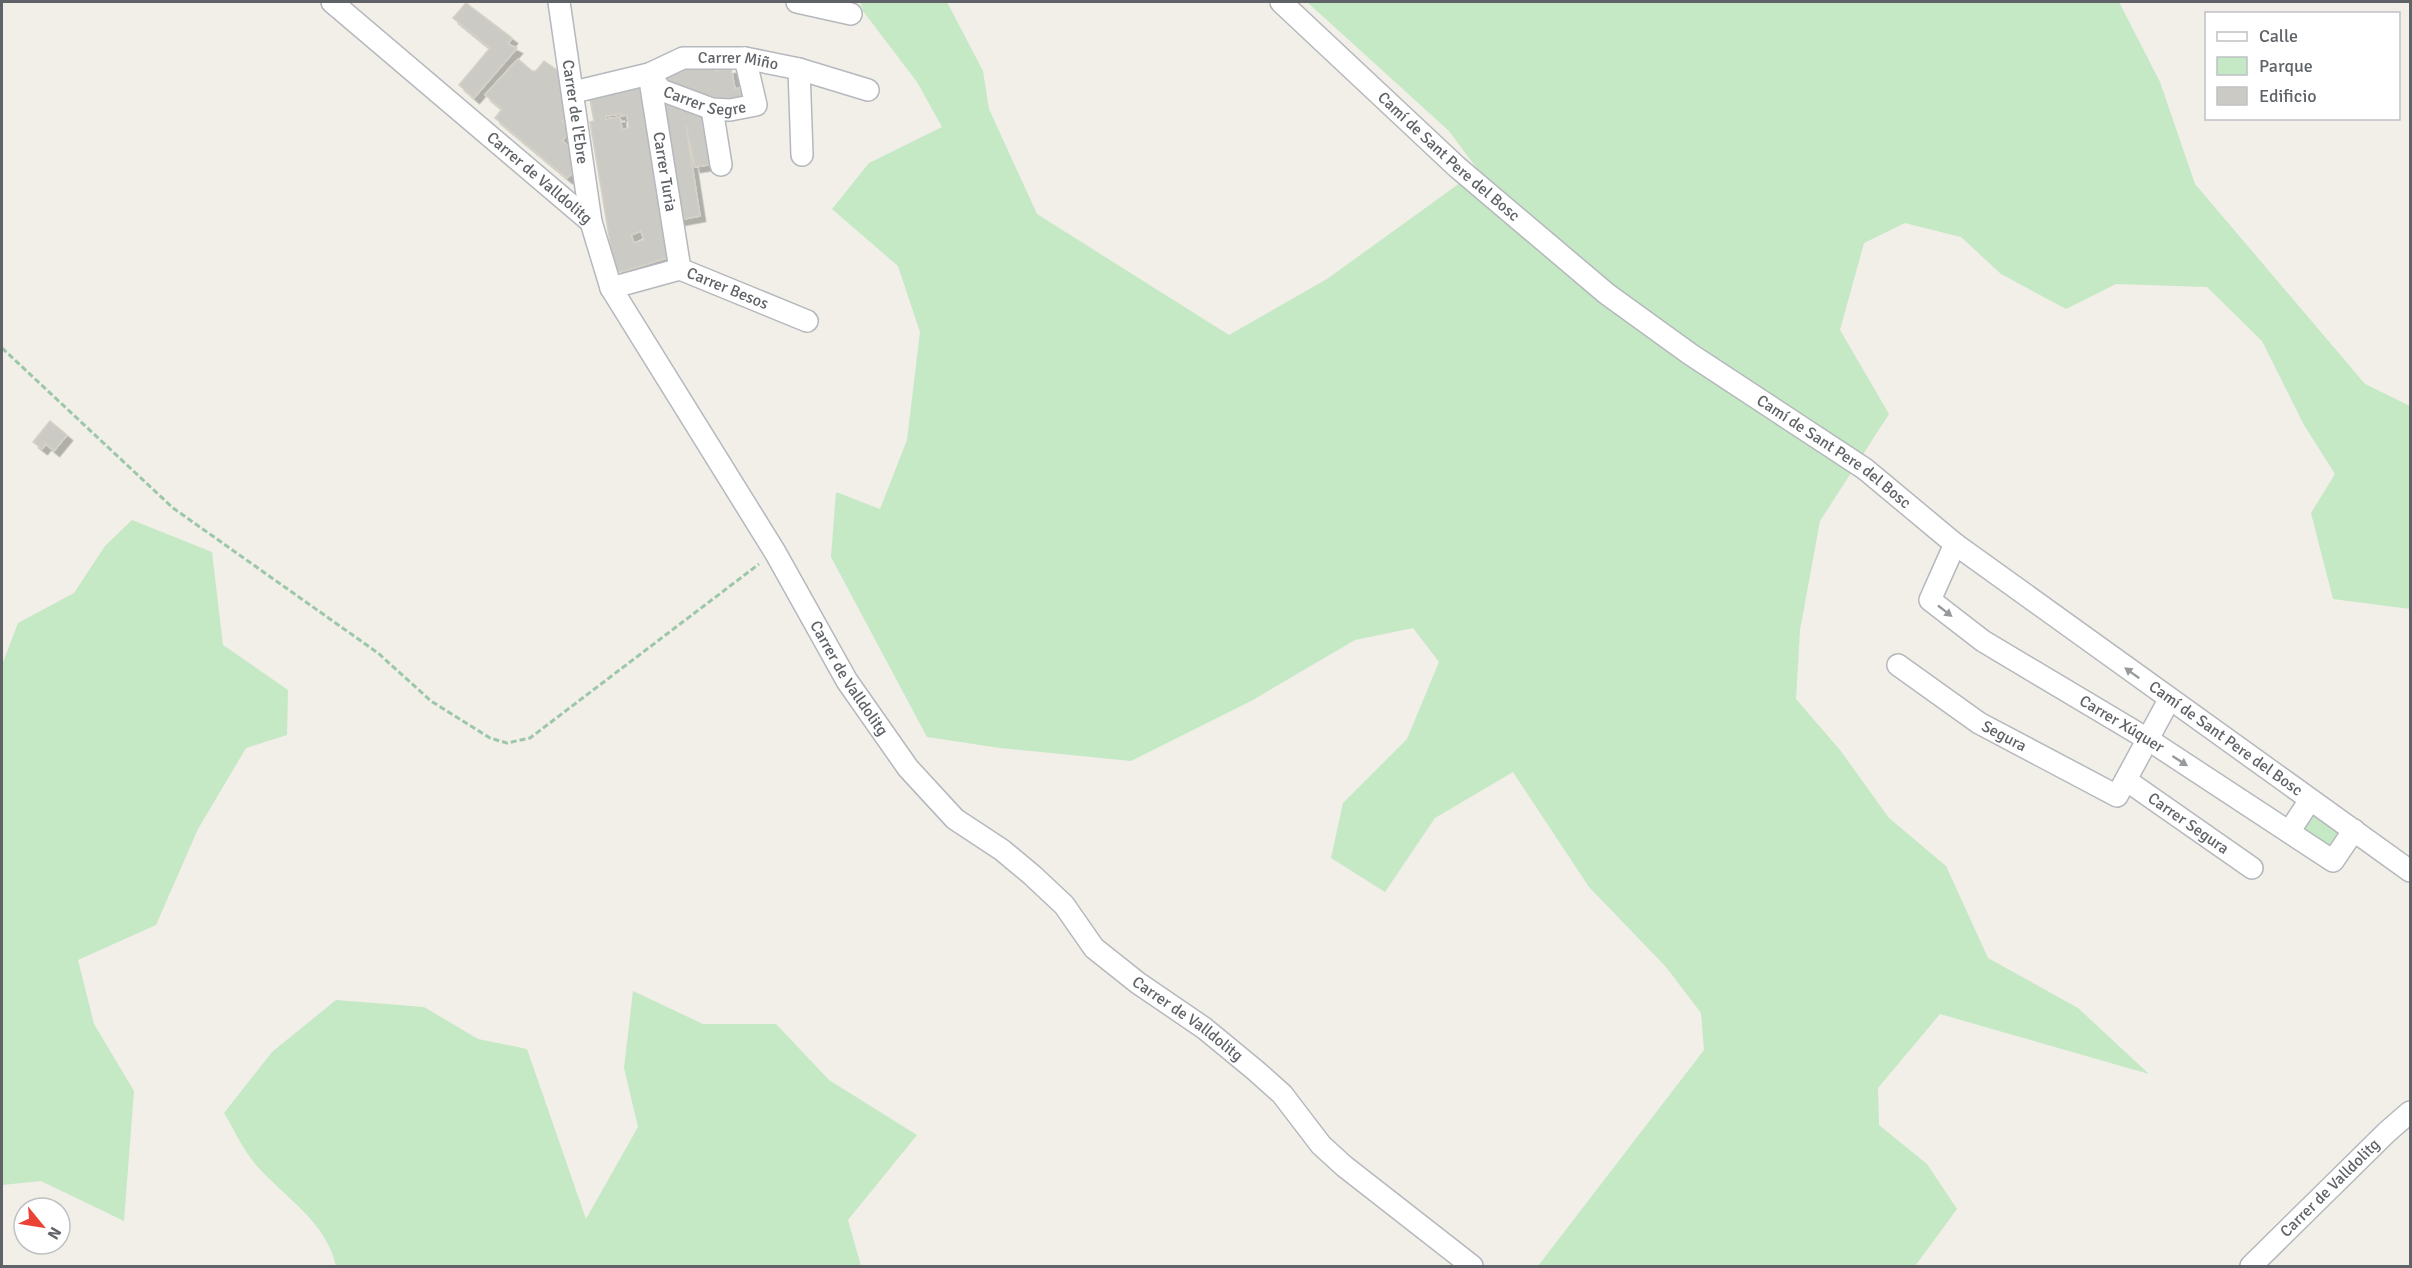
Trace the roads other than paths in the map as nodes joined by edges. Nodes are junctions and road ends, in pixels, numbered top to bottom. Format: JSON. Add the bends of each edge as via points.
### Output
{"nodes":[{"id":1,"x":332,"y":2,"type":"edge"},
{"id":2,"x":561,"y":2,"type":"edge"},
{"id":3,"x":797,"y":2,"type":"edge"},
{"id":4,"x":1281,"y":2,"type":"edge"},
{"id":5,"x":850,"y":14,"type":"dead end"},
{"id":6,"x":745,"y":58,"type":"junction"},
{"id":7,"x":799,"y":69,"type":"junction"},
{"id":8,"x":649,"y":74,"type":"junction"},
{"id":9,"x":868,"y":90,"type":"dead end"},
{"id":10,"x":574,"y":92,"type":"junction"},
{"id":11,"x":712,"y":109,"type":"junction"},
{"id":12,"x":802,"y":155,"type":"dead end"},
{"id":13,"x":721,"y":165,"type":"dead end"},
{"id":14,"x":591,"y":222,"type":"junction"},
{"id":15,"x":680,"y":269,"type":"junction"},
{"id":16,"x":611,"y":288,"type":"junction"},
{"id":17,"x":807,"y":321,"type":"dead end"},
{"id":18,"x":1955,"y":544,"type":"junction"},
{"id":19,"x":1898,"y":665,"type":"dead end"},
{"id":20,"x":2169,"y":700,"type":"junction"},
{"id":21,"x":2149,"y":740,"type":"junction"},
{"id":22,"x":2122,"y":788,"type":"junction"},
{"id":23,"x":2310,"y":800,"type":"junction"},
{"id":24,"x":2289,"y":832,"type":"junction"},
{"id":25,"x":2361,"y":835,"type":"junction"},
{"id":26,"x":2252,"y":868,"type":"dead end"},
{"id":27,"x":2410,"y":871,"type":"edge"},
{"id":28,"x":2410,"y":1112,"type":"edge"},
{"id":29,"x":1472,"y":1266,"type":"edge"},
{"id":30,"x":2251,"y":1266,"type":"edge"}],
"edges":[{"from":1,"to":14,"type":"street","name":"Carrer de Valldolitg"},
{"from":2,"to":10,"type":"street","name":"Carrer de l'Ebre"},
{"from":3,"to":5,"type":"street"},
{"from":4,"to":18,"type":"street","name":"Camí de Sant Pere del Bosc","via":[[1457,167],[1607,294],[1690,354],[1865,469]]},
{"from":6,"to":7,"type":"street","name":"Carrer Miño"},
{"from":6,"to":8,"type":"street","name":"Carrer Miño","via":[[683,58]]},
{"from":6,"to":11,"type":"street","name":"Carrer Segre","via":[[756,105]]},
{"from":7,"to":9,"type":"street","name":"Carrer Miño"},
{"from":7,"to":12,"type":"street"},
{"from":8,"to":10,"type":"street","name":"Carrer Miño"},
{"from":8,"to":11,"type":"street","name":"Carrer Segre","via":[[662,90]]},
{"from":8,"to":15,"type":"street","name":"Carrer Turia"},
{"from":10,"to":14,"type":"street","name":"Carrer de l'Ebre"},
{"from":11,"to":13,"type":"street"},
{"from":14,"to":16,"type":"street","name":"Carrer de Valldolitg"},
{"from":15,"to":16,"type":"street","name":"Carrer Besos"},
{"from":15,"to":17,"type":"street","name":"Carrer Besos"},
{"from":16,"to":29,"type":"street","name":"Carrer de Valldolitg","via":[[775,552],[847,681],[908,768],[955,819],[1002,850],[1064,905],[1094,948],[1255,1070],[1282,1094],[1321,1144],[1344,1166]]},
{"from":20,"to":18,"type":"street","name":"Camí de Sant Pere del Bosc","one_way":true},
{"from":18,"to":21,"type":"street","name":"Carrer Xúquer","one_way":true,"via":[[1930,600],[1983,641]]},
{"from":19,"to":22,"type":"street","name":"Segura","via":[[1979,723]]},
{"from":20,"to":21,"type":"street"},
{"from":20,"to":23,"type":"street","name":"Camí de Sant Pere del Bosc"},
{"from":21,"to":22,"type":"street"},
{"from":21,"to":24,"type":"street","name":"Carrer Xúquer","one_way":true},
{"from":22,"to":26,"type":"street","name":"Carrer Segura"},
{"from":23,"to":24,"type":"street"},
{"from":23,"to":25,"type":"street","name":"Camí de Sant Pere del Bosc"},
{"from":24,"to":25,"type":"street","name":"Carrer Xúquer","via":[[2333,861]]},
{"from":25,"to":27,"type":"street","name":"Camí de Sant Pere del Bosc"},
{"from":28,"to":30,"type":"street","name":"Carrer de Valldolitg"}]}
